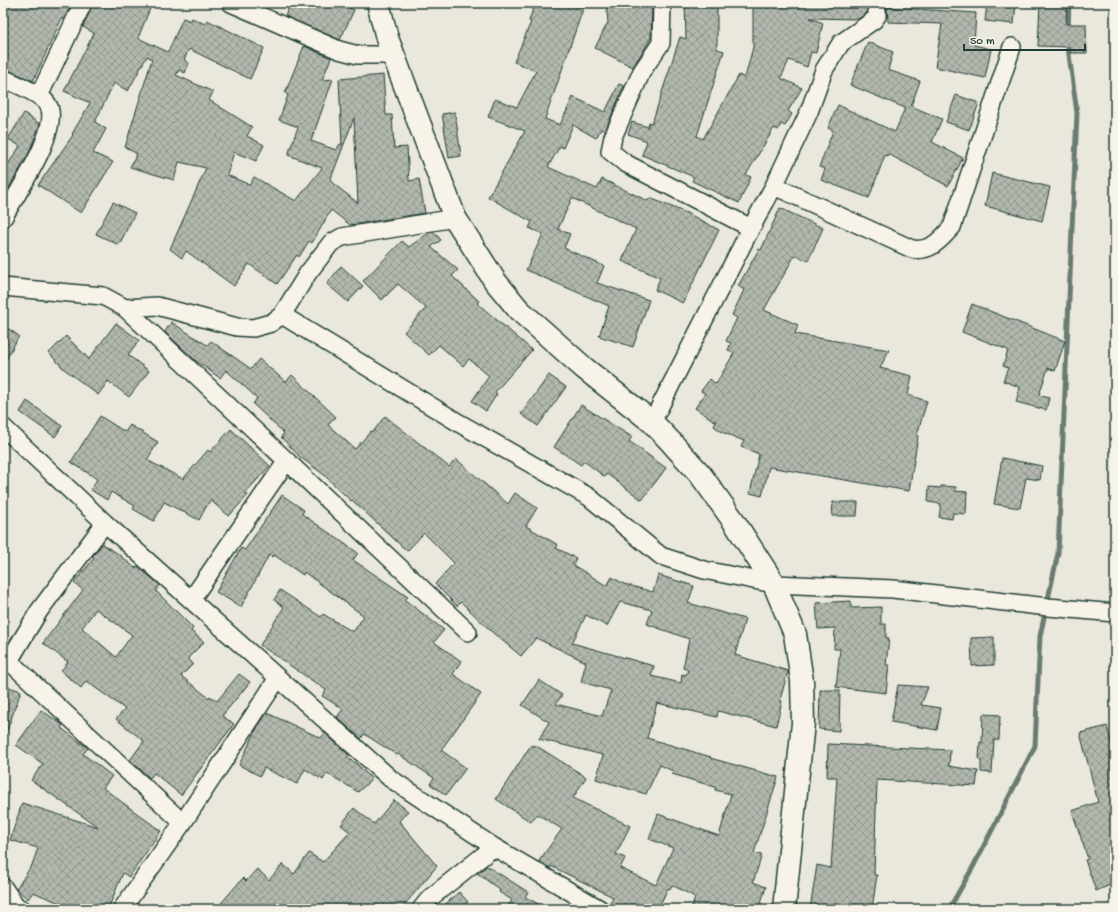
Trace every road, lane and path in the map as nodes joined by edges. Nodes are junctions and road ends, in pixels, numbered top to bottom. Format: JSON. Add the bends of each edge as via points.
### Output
{"nodes":[{"id":1,"x":83,"y":3,"type":"edge"},
{"id":2,"x":231,"y":3,"type":"edge"},
{"id":3,"x":378,"y":3,"type":"edge"},
{"id":4,"x":662,"y":3,"type":"edge"},
{"id":5,"x":877,"y":3,"type":"edge"},
{"id":6,"x":1012,"y":47,"type":"dead end"},
{"id":7,"x":393,"y":55,"type":"junction"},
{"id":8,"x":3,"y":78,"type":"edge"},
{"id":9,"x":39,"y":96,"type":"junction"},
{"id":10,"x":774,"y":186,"type":"junction"},
{"id":11,"x":3,"y":218,"type":"edge"},
{"id":12,"x":454,"y":218,"type":"junction"},
{"id":13,"x":751,"y":228,"type":"junction"},
{"id":14,"x":3,"y":287,"type":"edge"},
{"id":15,"x":125,"y":308,"type":"junction"},
{"id":16,"x":282,"y":315,"type":"junction"},
{"id":17,"x":652,"y":422,"type":"junction"},
{"id":18,"x":3,"y":427,"type":"edge"},
{"id":19,"x":286,"y":462,"type":"junction"},
{"id":20,"x":105,"y":523,"type":"junction"},
{"id":21,"x":774,"y":584,"type":"junction"},
{"id":22,"x":191,"y":600,"type":"junction"},
{"id":23,"x":1115,"y":613,"type":"edge"},
{"id":24,"x":468,"y":632,"type":"dead end"},
{"id":25,"x":6,"y":659,"type":"edge"},
{"id":26,"x":278,"y":678,"type":"junction"},
{"id":27,"x":183,"y":823,"type":"junction"},
{"id":28,"x":494,"y":847,"type":"junction"},
{"id":29,"x":3,"y":887,"type":"edge"},
{"id":30,"x":22,"y":909,"type":"edge"},
{"id":31,"x":122,"y":909,"type":"edge"},
{"id":32,"x":421,"y":909,"type":"edge"},
{"id":33,"x":600,"y":909,"type":"edge"},
{"id":34,"x":784,"y":909,"type":"edge"}],
"edges":[{"from":1,"to":9,"type":"street"},
{"from":2,"to":7,"type":"street","via":[[339,50],[358,55]]},
{"from":3,"to":7,"type":"main road","via":[[386,38]]},
{"from":4,"to":13,"type":"street","via":[[661,43],[642,71],[613,137],[610,150],[625,163]]},
{"from":5,"to":10,"type":"street","via":[[877,16],[874,20],[841,43],[824,70],[809,112]]},
{"from":6,"to":10,"type":"street","via":[[952,227],[937,244],[921,251],[912,249]]},
{"from":7,"to":12,"type":"main road"},
{"from":8,"to":9,"type":"street"},
{"from":9,"to":11,"type":"street","via":[[47,102],[50,109],[51,121],[47,137]]},
{"from":10,"to":13,"type":"street"},
{"from":12,"to":16,"type":"street","via":[[342,237],[331,243],[308,273]]},
{"from":12,"to":17,"type":"main road","via":[[495,281],[519,310],[584,368]]},
{"from":13,"to":17,"type":"street"},
{"from":14,"to":15,"type":"street","via":[[103,296]]},
{"from":15,"to":16,"type":"street","via":[[157,306],[237,327],[253,328],[271,323]]},
{"from":15,"to":19,"type":"street"},
{"from":16,"to":21,"type":"street","via":[[459,423],[589,497],[662,556],[704,570]]},
{"from":17,"to":21,"type":"main road","via":[[700,474]]},
{"from":18,"to":20,"type":"street"},
{"from":19,"to":22,"type":"street"},
{"from":19,"to":24,"type":"street"},
{"from":20,"to":22,"type":"street"},
{"from":20,"to":25,"type":"street","via":[[38,611]]},
{"from":21,"to":23,"type":"street","via":[[893,589]]},
{"from":21,"to":34,"type":"main road","via":[[795,634],[802,681],[803,723]]},
{"from":22,"to":26,"type":"street"},
{"from":25,"to":27,"type":"street"},
{"from":26,"to":27,"type":"street"},
{"from":26,"to":28,"type":"street","via":[[391,779]]},
{"from":27,"to":31,"type":"street"},
{"from":28,"to":32,"type":"street","via":[[430,898]]},
{"from":28,"to":33,"type":"street"},
{"from":29,"to":30,"type":"street","via":[[16,906]]}]}
